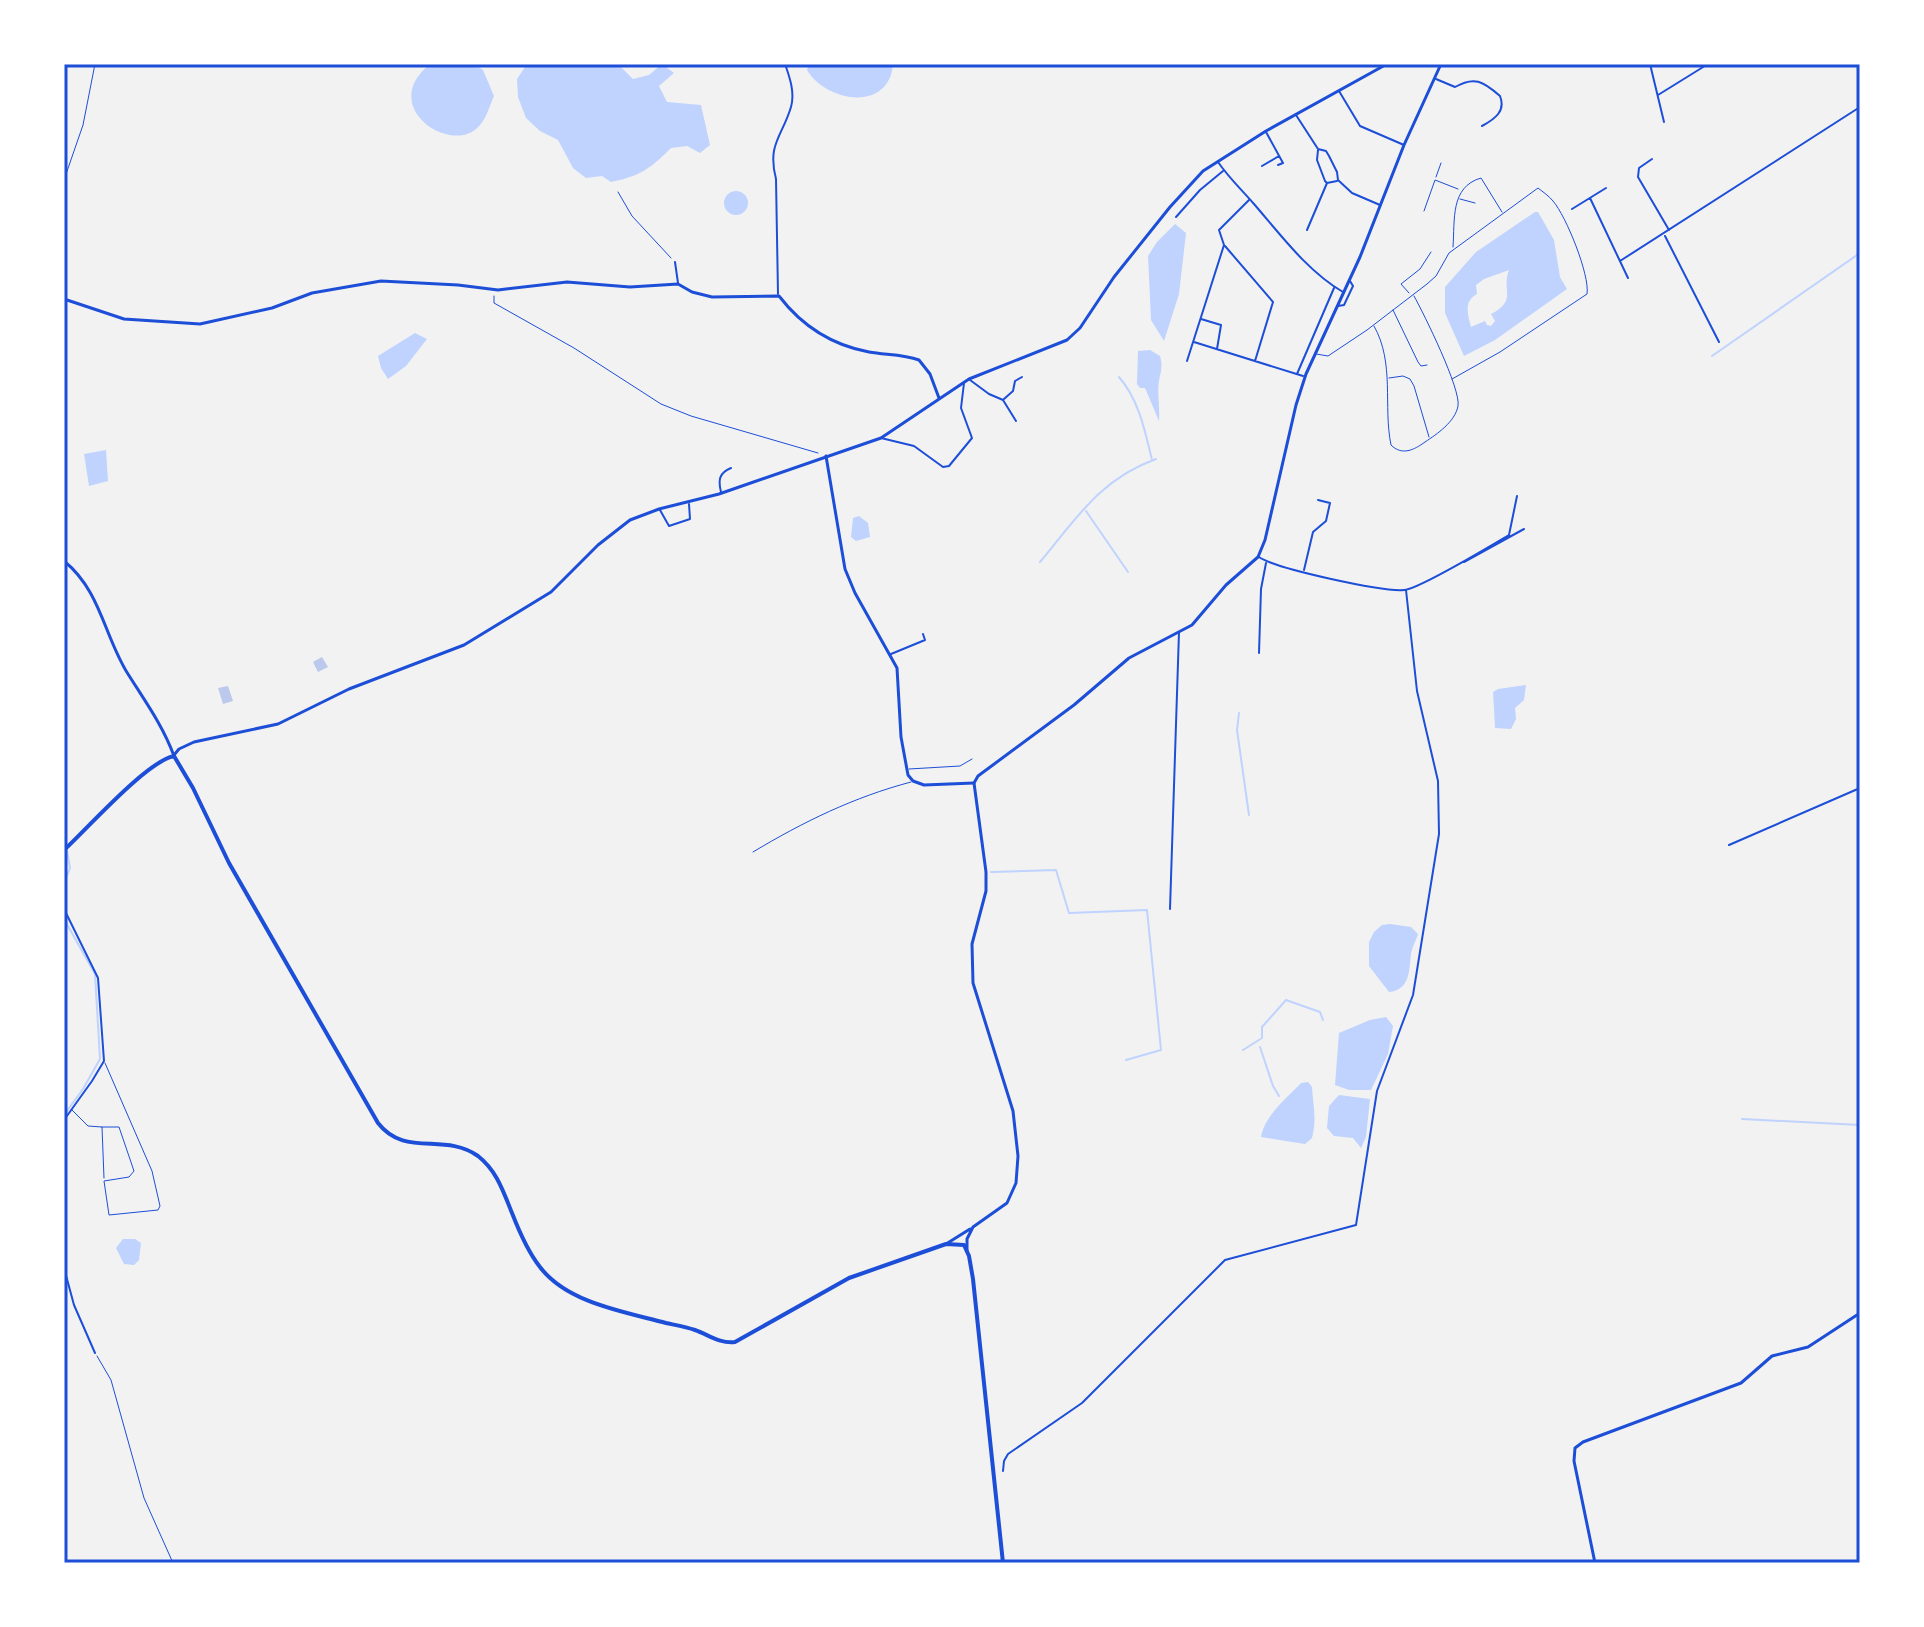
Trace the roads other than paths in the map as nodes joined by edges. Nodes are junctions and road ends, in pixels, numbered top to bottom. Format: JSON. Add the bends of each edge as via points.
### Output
{"nodes":[{"id":1,"x":785,"y":64,"type":"edge"},
{"id":2,"x":1387,"y":64,"type":"edge"},
{"id":3,"x":1441,"y":64,"type":"edge"},
{"id":4,"x":1650,"y":64,"type":"edge"},
{"id":5,"x":1708,"y":64,"type":"edge"},
{"id":6,"x":1435,"y":79,"type":"junction"},
{"id":7,"x":1339,"y":90,"type":"junction"},
{"id":8,"x":1658,"y":95,"type":"junction"},
{"id":9,"x":1860,"y":107,"type":"edge"},
{"id":10,"x":1296,"y":114,"type":"junction"},
{"id":11,"x":1664,"y":122,"type":"dead end"},
{"id":12,"x":1482,"y":126,"type":"dead end"},
{"id":13,"x":1266,"y":131,"type":"junction"},
{"id":14,"x":1404,"y":145,"type":"junction"},
{"id":15,"x":1318,"y":149,"type":"junction"},
{"id":16,"x":1280,"y":156,"type":"junction"},
{"id":17,"x":1652,"y":159,"type":"dead end"},
{"id":18,"x":1217,"y":161,"type":"junction"},
{"id":19,"x":1441,"y":163,"type":"dead end"},
{"id":20,"x":1278,"y":165,"type":"dead end"},
{"id":21,"x":1262,"y":166,"type":"dead end"},
{"id":22,"x":1224,"y":170,"type":"junction"},
{"id":23,"x":1338,"y":180,"type":"junction"},
{"id":24,"x":1435,"y":180,"type":"junction"},
{"id":25,"x":1327,"y":183,"type":"junction"},
{"id":26,"x":1606,"y":188,"type":"dead end"},
{"id":27,"x":1460,"y":190,"type":"junction"},
{"id":28,"x":1457,"y":198,"type":"junction"},
{"id":29,"x":1590,"y":198,"type":"junction"},
{"id":30,"x":1250,"y":199,"type":"junction"},
{"id":31,"x":1475,"y":203,"type":"dead end"},
{"id":32,"x":1381,"y":205,"type":"junction"},
{"id":33,"x":1572,"y":209,"type":"dead end"},
{"id":34,"x":1424,"y":211,"type":"dead end"},
{"id":35,"x":1503,"y":214,"type":"junction"},
{"id":36,"x":1176,"y":217,"type":"dead end"},
{"id":37,"x":1307,"y":230,"type":"dead end"},
{"id":38,"x":1669,"y":231,"type":"junction"},
{"id":39,"x":1664,"y":235,"type":"junction"},
{"id":40,"x":1224,"y":245,"type":"junction"},
{"id":41,"x":1453,"y":250,"type":"junction"},
{"id":42,"x":1431,"y":252,"type":"dead end"},
{"id":43,"x":1620,"y":261,"type":"junction"},
{"id":44,"x":675,"y":262,"type":"road end"},
{"id":45,"x":1628,"y":278,"type":"dead end"},
{"id":46,"x":1349,"y":279,"type":"junction"},
{"id":47,"x":678,"y":284,"type":"junction"},
{"id":48,"x":1334,"y":287,"type":"junction"},
{"id":49,"x":1343,"y":292,"type":"junction"},
{"id":50,"x":1412,"y":294,"type":"junction"},
{"id":51,"x":779,"y":296,"type":"junction"},
{"id":52,"x":64,"y":299,"type":"edge"},
{"id":53,"x":1337,"y":306,"type":"junction"},
{"id":54,"x":1392,"y":309,"type":"junction"},
{"id":55,"x":1200,"y":318,"type":"junction"},
{"id":56,"x":1373,"y":324,"type":"junction"},
{"id":57,"x":1193,"y":342,"type":"junction"},
{"id":58,"x":1719,"y":342,"type":"dead end"},
{"id":59,"x":1217,"y":349,"type":"junction"},
{"id":60,"x":1314,"y":354,"type":"junction"},
{"id":61,"x":1187,"y":361,"type":"dead end"},
{"id":62,"x":1255,"y":361,"type":"junction"},
{"id":63,"x":1427,"y":365,"type":"dead end"},
{"id":64,"x":1297,"y":374,"type":"junction"},
{"id":65,"x":1305,"y":376,"type":"junction"},
{"id":66,"x":1022,"y":377,"type":"dead end"},
{"id":67,"x":1388,"y":378,"type":"junction"},
{"id":68,"x":1452,"y":379,"type":"junction"},
{"id":69,"x":967,"y":380,"type":"junction"},
{"id":70,"x":947,"y":392,"type":"junction"},
{"id":71,"x":939,"y":398,"type":"junction"},
{"id":72,"x":951,"y":399,"type":"dead end"},
{"id":73,"x":1003,"y":400,"type":"junction"},
{"id":74,"x":1016,"y":421,"type":"dead end"},
{"id":75,"x":881,"y":438,"type":"junction"},
{"id":76,"x":1430,"y":439,"type":"junction"},
{"id":77,"x":826,"y":456,"type":"junction"},
{"id":78,"x":719,"y":467,"type":"dead end"},
{"id":79,"x":731,"y":468,"type":"dead end"},
{"id":80,"x":723,"y":471,"type":"junction"},
{"id":81,"x":722,"y":493,"type":"junction"},
{"id":82,"x":1517,"y":496,"type":"dead end"},
{"id":83,"x":1318,"y":500,"type":"dead end"},
{"id":84,"x":688,"y":502,"type":"junction"},
{"id":85,"x":659,"y":509,"type":"junction"},
{"id":86,"x":1524,"y":529,"type":"dead end"},
{"id":87,"x":1258,"y":557,"type":"junction"},
{"id":88,"x":64,"y":561,"type":"edge"},
{"id":89,"x":1266,"y":562,"type":"junction"},
{"id":90,"x":1459,"y":563,"type":"junction"},
{"id":91,"x":1303,"y":572,"type":"junction"},
{"id":92,"x":1406,"y":590,"type":"junction"},
{"id":93,"x":1179,"y":632,"type":"junction"},
{"id":94,"x":923,"y":634,"type":"dead end"},
{"id":95,"x":1259,"y":653,"type":"dead end"},
{"id":96,"x":890,"y":655,"type":"junction"},
{"id":97,"x":174,"y":756,"type":"junction"},
{"id":98,"x":972,"y":759,"type":"dead end"},
{"id":99,"x":907,"y":769,"type":"junction"},
{"id":100,"x":913,"y":781,"type":"junction"},
{"id":101,"x":974,"y":783,"type":"junction"},
{"id":102,"x":1860,"y":788,"type":"edge"},
{"id":103,"x":1729,"y":845,"type":"dead end"},
{"id":104,"x":66,"y":848,"type":"edge"},
{"id":105,"x":753,"y":852,"type":"dead end"},
{"id":106,"x":64,"y":909,"type":"edge"},
{"id":107,"x":1170,"y":909,"type":"dead end"},
{"id":108,"x":104,"y":1061,"type":"junction"},
{"id":109,"x":71,"y":1109,"type":"junction"},
{"id":110,"x":64,"y":1120,"type":"edge"},
{"id":111,"x":102,"y":1127,"type":"junction"},
{"id":112,"x":104,"y":1181,"type":"junction"},
{"id":113,"x":973,"y":1227,"type":"junction"},
{"id":114,"x":946,"y":1244,"type":"junction"},
{"id":115,"x":967,"y":1251,"type":"junction"},
{"id":116,"x":64,"y":1268,"type":"edge"},
{"id":117,"x":1860,"y":1313,"type":"edge"},
{"id":118,"x":95,"y":1353,"type":"road end"},
{"id":119,"x":1003,"y":1471,"type":"dead end"},
{"id":120,"x":1003,"y":1563,"type":"edge"},
{"id":121,"x":1595,"y":1563,"type":"edge"}],
"edges":[{"from":1,"to":51,"type":"street","via":[[791,108],[772,162]]},
{"from":2,"to":7,"type":"main road"},
{"from":3,"to":6,"type":"main road"},
{"from":4,"to":8,"type":"street"},
{"from":5,"to":8,"type":"street"},
{"from":6,"to":12,"type":"street","via":[[1455,87],[1471,79],[1500,96],[1499,113]]},
{"from":6,"to":14,"type":"main road"},
{"from":7,"to":10,"type":"main road"},
{"from":7,"to":14,"type":"street","via":[[1360,126]]},
{"from":8,"to":11,"type":"street"},
{"from":9,"to":38,"type":"street"},
{"from":10,"to":13,"type":"main road"},
{"from":10,"to":15,"type":"street"},
{"from":13,"to":16,"type":"street"},
{"from":13,"to":18,"type":"main road"},
{"from":14,"to":32,"type":"main road"},
{"from":15,"to":23,"type":"street","via":[[1326,151]]},
{"from":15,"to":25,"type":"street"},
{"from":16,"to":20,"type":"street","via":[[1283,163]]},
{"from":16,"to":21,"type":"street"},
{"from":17,"to":38,"type":"street","via":[[1639,168],[1638,177]]},
{"from":18,"to":22,"type":"street"},
{"from":18,"to":69,"type":"main road","via":[[1170,207],[1070,337]]},
{"from":19,"to":24,"type":"lane"},
{"from":22,"to":30,"type":"street"},
{"from":22,"to":36,"type":"street"},
{"from":23,"to":25,"type":"street"},
{"from":23,"to":32,"type":"street","via":[[1352,193]]},
{"from":24,"to":27,"type":"lane"},
{"from":24,"to":34,"type":"lane"},
{"from":25,"to":37,"type":"street"},
{"from":26,"to":29,"type":"street"},
{"from":27,"to":28,"type":"lane"},
{"from":27,"to":35,"type":"lane","via":[[1481,178]]},
{"from":28,"to":31,"type":"lane"},
{"from":28,"to":41,"type":"lane"},
{"from":29,"to":33,"type":"street"},
{"from":29,"to":43,"type":"street"},
{"from":30,"to":40,"type":"street","via":[[1219,230]]},
{"from":30,"to":48,"type":"street"},
{"from":32,"to":46,"type":"main road"},
{"from":35,"to":41,"type":"lane"},
{"from":35,"to":68,"type":"lane","via":[[1538,188],[1553,201],[1589,290],[1521,339]]},
{"from":38,"to":39,"type":"street"},
{"from":39,"to":43,"type":"street"},
{"from":39,"to":58,"type":"street"},
{"from":40,"to":55,"type":"street"},
{"from":40,"to":62,"type":"street","via":[[1273,302]]},
{"from":41,"to":50,"type":"lane","via":[[1436,276]]},
{"from":42,"to":50,"type":"lane","via":[[1401,284]]},
{"from":43,"to":45,"type":"street"},
{"from":44,"to":47,"type":"street"},
{"from":46,"to":49,"type":"main road"},
{"from":46,"to":53,"type":"street","via":[[1353,286],[1344,305]]},
{"from":47,"to":51,"type":"main road","via":[[712,297]]},
{"from":47,"to":52,"type":"main road","via":[[567,282],[494,290],[381,281],[312,293],[200,324],[124,319]]},
{"from":48,"to":49,"type":"street"},
{"from":48,"to":64,"type":"street"},
{"from":49,"to":53,"type":"main road"},
{"from":50,"to":54,"type":"lane"},
{"from":50,"to":68,"type":"lane"},
{"from":51,"to":71,"type":"main road","via":[[825,338],[919,360]]},
{"from":53,"to":60,"type":"main road"},
{"from":54,"to":56,"type":"lane"},
{"from":54,"to":63,"type":"lane","via":[[1418,362]]},
{"from":55,"to":57,"type":"street"},
{"from":55,"to":59,"type":"street","via":[[1221,325]]},
{"from":56,"to":60,"type":"lane","via":[[1328,356]]},
{"from":56,"to":67,"type":"lane"},
{"from":57,"to":59,"type":"street"},
{"from":57,"to":61,"type":"street"},
{"from":59,"to":62,"type":"street"},
{"from":60,"to":65,"type":"main road"},
{"from":62,"to":64,"type":"street"},
{"from":64,"to":65,"type":"street"},
{"from":65,"to":87,"type":"main road"},
{"from":66,"to":73,"type":"street"},
{"from":67,"to":76,"type":"lane","via":[[1403,376],[1413,383]]},
{"from":67,"to":76,"type":"lane","via":[[1391,445],[1404,452]]},
{"from":68,"to":76,"type":"lane","via":[[1458,407]]},
{"from":69,"to":70,"type":"main road"},
{"from":69,"to":73,"type":"street"},
{"from":69,"to":75,"type":"street","via":[[961,408],[972,438],[949,466],[914,446]]},
{"from":70,"to":71,"type":"main road"},
{"from":70,"to":72,"type":"street"},
{"from":71,"to":75,"type":"main road"},
{"from":73,"to":74,"type":"street"},
{"from":75,"to":77,"type":"main road"},
{"from":77,"to":81,"type":"main road"},
{"from":77,"to":96,"type":"main road","via":[[845,569]]},
{"from":78,"to":80,"type":"street"},
{"from":79,"to":80,"type":"street"},
{"from":80,"to":81,"type":"street"},
{"from":81,"to":84,"type":"main road"},
{"from":82,"to":90,"type":"street","via":[[1509,535]]},
{"from":83,"to":91,"type":"street","via":[[1330,503],[1326,521],[1313,532]]},
{"from":84,"to":85,"type":"main road"},
{"from":84,"to":85,"type":"street","via":[[690,519],[669,526]]},
{"from":85,"to":97,"type":"main road","via":[[630,520],[551,592],[464,645],[349,689],[278,724],[194,742]]},
{"from":86,"to":90,"type":"street"},
{"from":87,"to":89,"type":"street"},
{"from":87,"to":93,"type":"main road"},
{"from":88,"to":97,"type":"main road","via":[[82,575],[127,673]]},
{"from":89,"to":91,"type":"street"},
{"from":89,"to":95,"type":"street"},
{"from":90,"to":92,"type":"street"},
{"from":91,"to":92,"type":"street"},
{"from":92,"to":119,"type":"street","via":[[1417,691],[1438,781],[1439,834],[1413,995],[1377,1091],[1356,1225],[1225,1260],[1082,1403],[1008,1454]]},
{"from":93,"to":101,"type":"main road","via":[[1129,658]]},
{"from":93,"to":107,"type":"street"},
{"from":94,"to":96,"type":"street","via":[[925,640]]},
{"from":96,"to":99,"type":"main road","via":[[897,668]]},
{"from":97,"to":104,"type":"main road","via":[[139,779]]},
{"from":97,"to":114,"type":"main road","via":[[229,863],[386,1134],[404,1143],[450,1145],[477,1156],[501,1184],[538,1265],[571,1292],[596,1305],[728,1343],[743,1340],[849,1278]]},
{"from":98,"to":99,"type":"lane","via":[[960,766]]},
{"from":99,"to":100,"type":"main road"},
{"from":100,"to":101,"type":"main road"},
{"from":100,"to":105,"type":"lane","via":[[872,792]]},
{"from":101,"to":113,"type":"main road","via":[[986,891],[972,944],[973,983],[1013,1111],[1018,1156],[1016,1183],[1007,1203]]},
{"from":102,"to":103,"type":"street"},
{"from":106,"to":108,"type":"street","via":[[98,978]]},
{"from":108,"to":109,"type":"street"},
{"from":108,"to":112,"type":"lane","via":[[152,1171],[160,1206],[155,1211],[109,1215]]},
{"from":109,"to":110,"type":"street"},
{"from":109,"to":111,"type":"lane","via":[[88,1126]]},
{"from":111,"to":112,"type":"lane"},
{"from":111,"to":112,"type":"lane","via":[[119,1127],[134,1171],[129,1177]]},
{"from":113,"to":114,"type":"main road"},
{"from":113,"to":115,"type":"main road"},
{"from":114,"to":115,"type":"main road","via":[[958,1243]]},
{"from":115,"to":120,"type":"main road"},
{"from":116,"to":118,"type":"street"},
{"from":117,"to":121,"type":"main road","via":[[1808,1347],[1772,1356],[1741,1383],[1575,1448]]}]}
